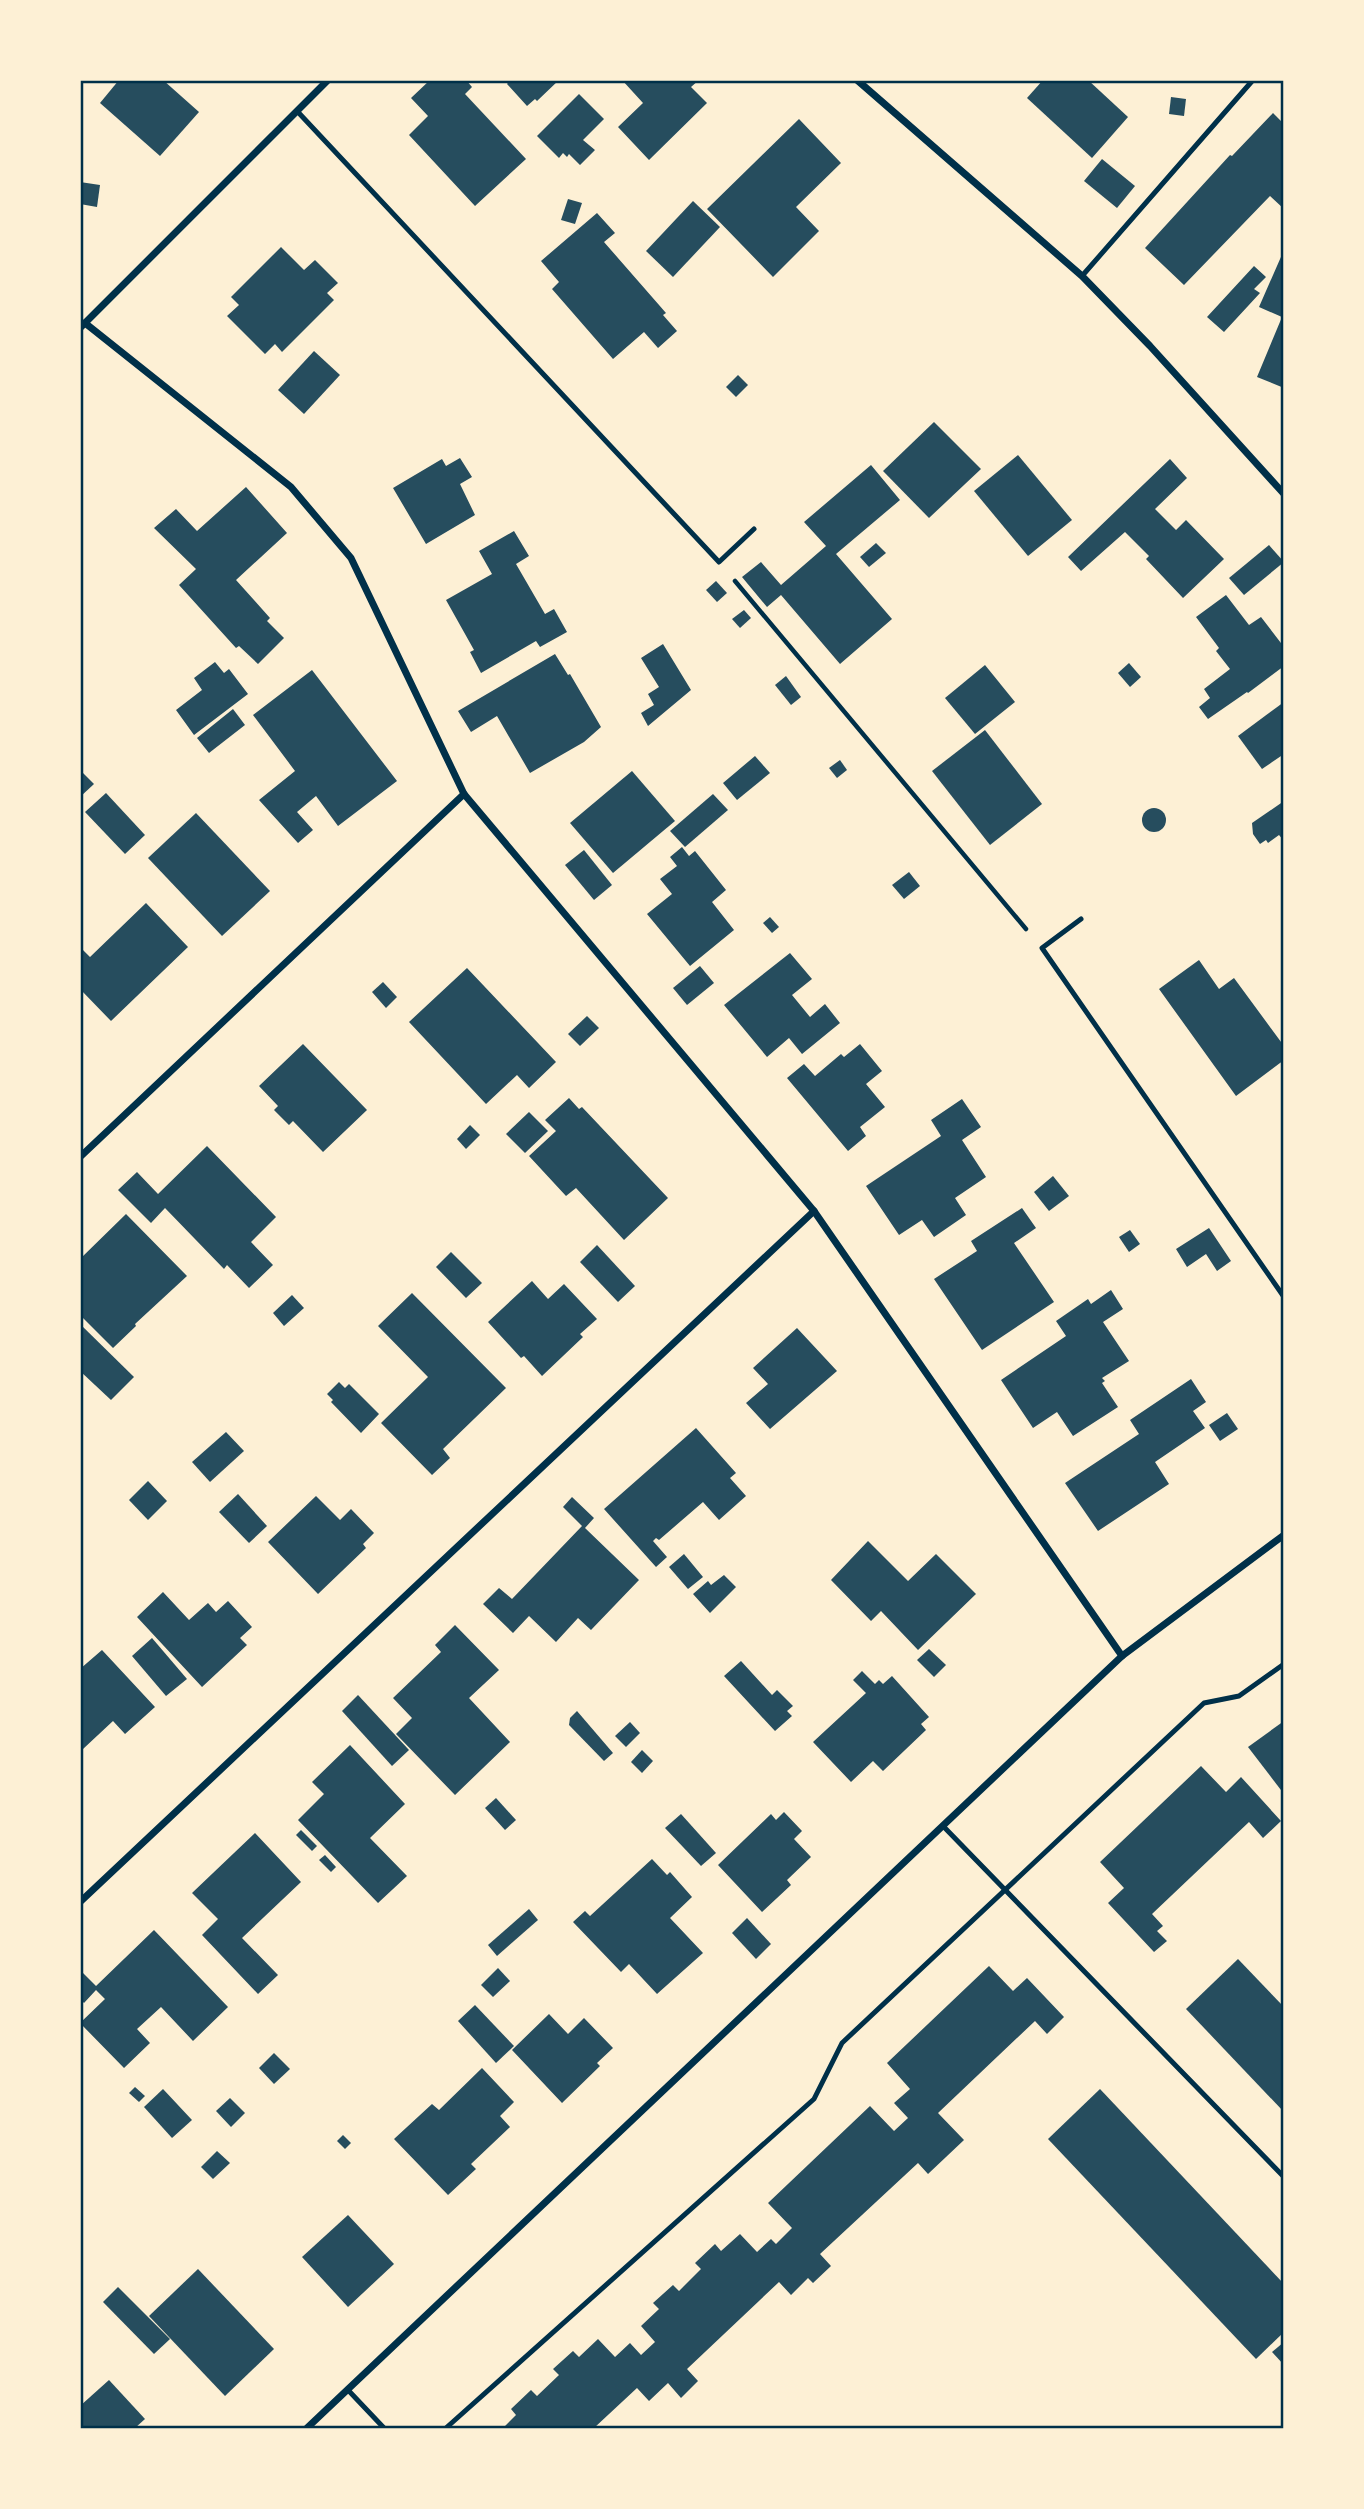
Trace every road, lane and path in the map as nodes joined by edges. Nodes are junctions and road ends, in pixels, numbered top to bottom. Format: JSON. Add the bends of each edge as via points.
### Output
{"nodes":[{"id":1,"x":328,"y":80,"type":"edge"},
{"id":2,"x":857,"y":80,"type":"edge"},
{"id":3,"x":1253,"y":80,"type":"edge"},
{"id":4,"x":297,"y":111,"type":"junction"},
{"id":5,"x":1082,"y":276,"type":"junction"},
{"id":6,"x":83,"y":326,"type":"edge"},
{"id":7,"x":1283,"y":494,"type":"edge"},
{"id":8,"x":754,"y":529,"type":"dead end"},
{"id":9,"x":719,"y":562,"type":"junction"},
{"id":10,"x":464,"y":794,"type":"junction"},
{"id":11,"x":1081,"y":919,"type":"dead end"},
{"id":12,"x":1042,"y":948,"type":"junction"},
{"id":13,"x":80,"y":1157,"type":"edge"},
{"id":14,"x":814,"y":1211,"type":"junction"},
{"id":15,"x":1283,"y":1297,"type":"edge"},
{"id":16,"x":1283,"y":1535,"type":"edge"},
{"id":17,"x":1122,"y":1656,"type":"junction"},
{"id":18,"x":1283,"y":1664,"type":"edge"},
{"id":19,"x":943,"y":1826,"type":"junction"},
{"id":20,"x":1005,"y":1891,"type":"junction"},
{"id":21,"x":80,"y":1902,"type":"edge"},
{"id":22,"x":1283,"y":2177,"type":"edge"},
{"id":23,"x":348,"y":2390,"type":"junction"},
{"id":24,"x":307,"y":2428,"type":"edge"},
{"id":25,"x":384,"y":2428,"type":"edge"},
{"id":26,"x":446,"y":2428,"type":"edge"}],
"edges":[{"from":1,"to":4,"type":"street"},
{"from":2,"to":5,"type":"street"},
{"from":3,"to":5,"type":"lane"},
{"from":4,"to":6,"type":"street"},
{"from":4,"to":9,"type":"lane"},
{"from":5,"to":7,"type":"street"},
{"from":6,"to":10,"type":"street","via":[[291,487],[351,558]]},
{"from":8,"to":9,"type":"lane"},
{"from":9,"to":12,"type":"path"},
{"from":10,"to":13,"type":"street"},
{"from":10,"to":14,"type":"street"},
{"from":11,"to":12,"type":"lane"},
{"from":12,"to":15,"type":"lane"},
{"from":14,"to":17,"type":"street"},
{"from":14,"to":21,"type":"street"},
{"from":16,"to":17,"type":"street"},
{"from":17,"to":19,"type":"street"},
{"from":18,"to":20,"type":"lane","via":[[1239,1696],[1204,1703]]},
{"from":19,"to":20,"type":"lane"},
{"from":19,"to":23,"type":"street"},
{"from":20,"to":22,"type":"lane"},
{"from":20,"to":26,"type":"lane","via":[[842,2043],[814,2099]]},
{"from":23,"to":24,"type":"street"},
{"from":23,"to":25,"type":"lane"}]}
